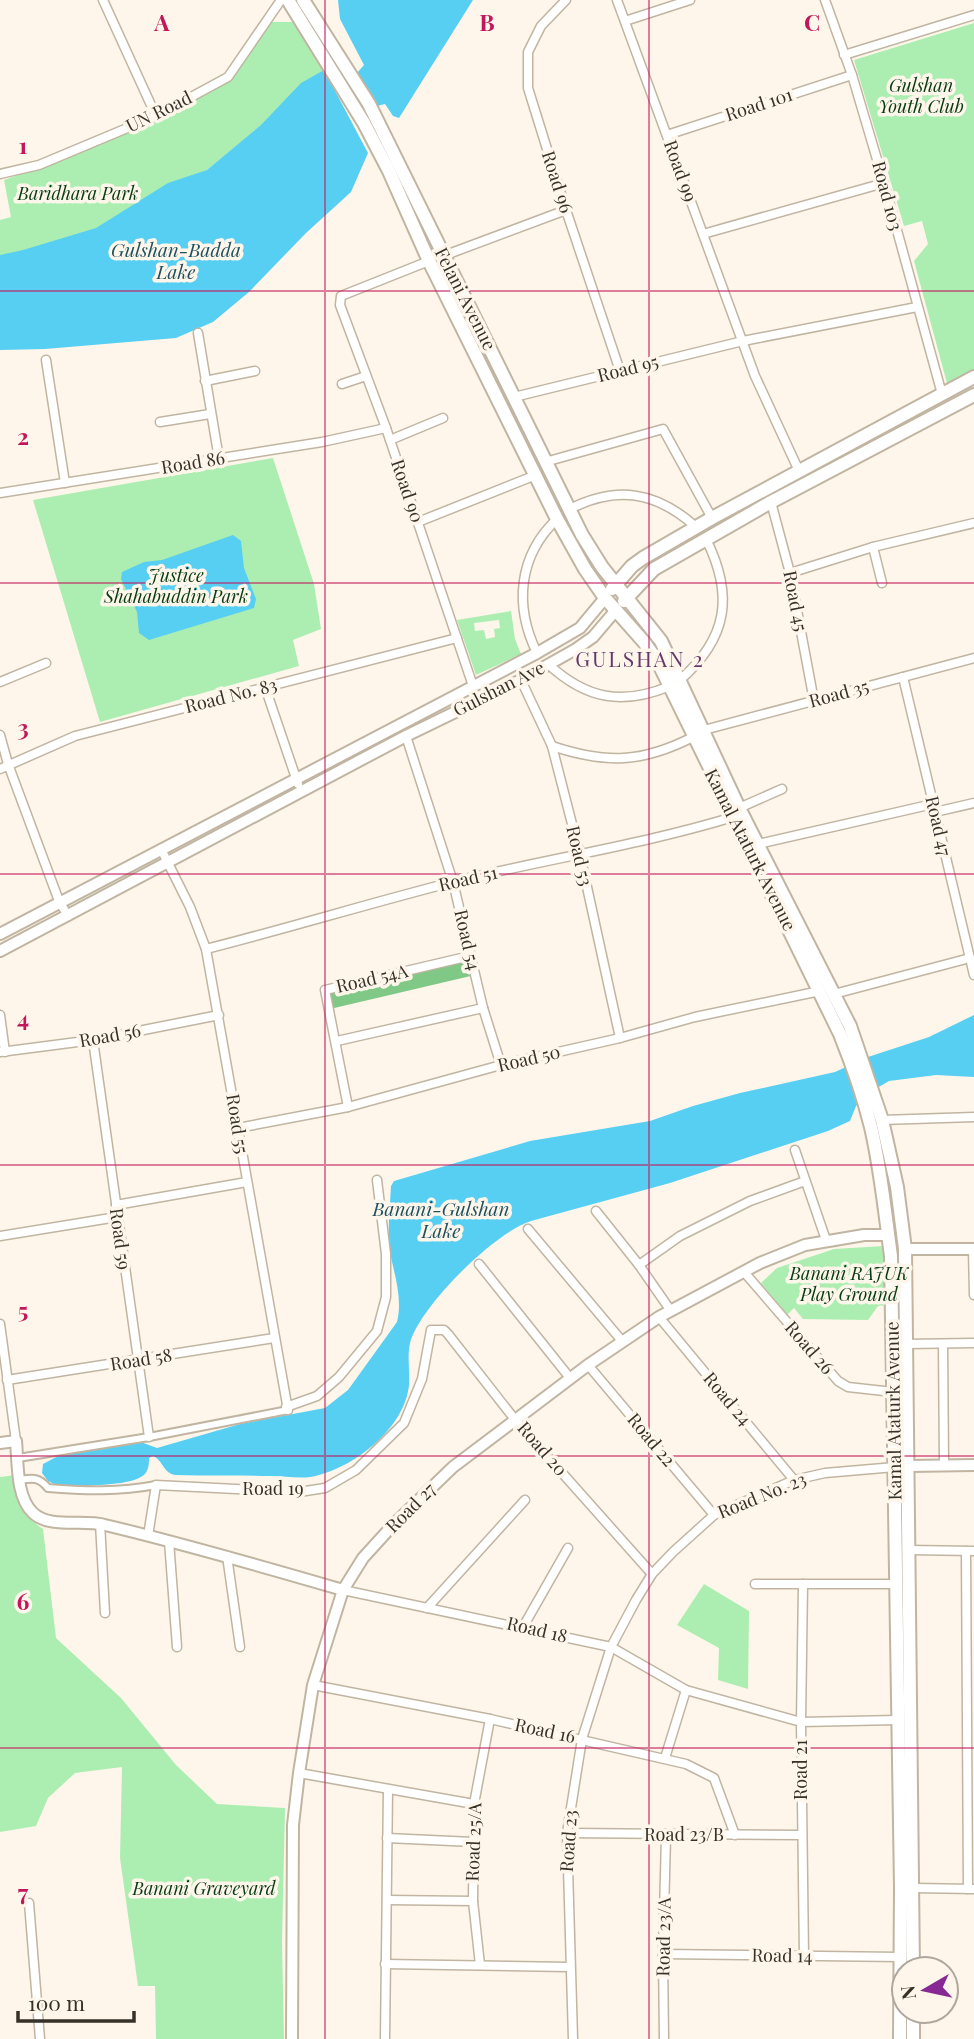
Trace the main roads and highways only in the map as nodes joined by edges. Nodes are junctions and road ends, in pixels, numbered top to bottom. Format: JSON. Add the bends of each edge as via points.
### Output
{"nodes":[{"id":1,"x":288,"y":0,"type":"edge"},
{"id":2,"x":303,"y":0,"type":"edge"},
{"id":3,"x":443,"y":256,"type":"junction"},
{"id":4,"x":429,"y":261,"type":"junction"},
{"id":5,"x":974,"y":377,"type":"edge"},
{"id":6,"x":974,"y":395,"type":"edge"},
{"id":7,"x":616,"y":584,"type":"junction"},
{"id":8,"x":627,"y":597,"type":"junction"},
{"id":9,"x":606,"y":598,"type":"junction"},
{"id":10,"x":617,"y":610,"type":"junction"},
{"id":11,"x":675,"y":683,"type":"junction"},
{"id":12,"x":736,"y":812,"type":"junction"},
{"id":13,"x":825,"y":994,"type":"junction"},
{"id":14,"x":853,"y":1053,"type":"junction"},
{"id":15,"x":876,"y":1122,"type":"junction"},
{"id":16,"x":888,"y":1235,"type":"junction"},
{"id":17,"x":903,"y":1235,"type":"junction"},
{"id":18,"x":909,"y":1465,"type":"junction"},
{"id":19,"x":895,"y":1467,"type":"junction"},
{"id":20,"x":913,"y":1955,"type":"edge"},
{"id":21,"x":900,"y":2039,"type":"edge"}],
"edges":[{"from":1,"to":4,"type":"main road","name":"Felani Avenue","via":[[364,123]]},
{"from":2,"to":3,"type":"main road","name":"Felani Avenue","via":[[369,104]]},
{"from":3,"to":4,"type":"main road"},
{"from":3,"to":7,"type":"main road","name":"Felani Avenue","via":[[569,510],[596,560]]},
{"from":4,"to":9,"type":"main road","name":"Felani Avenue","via":[[557,519]]},
{"from":5,"to":7,"type":"main road","name":"Gulshan Ave","via":[[712,517],[637,562]]},
{"from":6,"to":8,"type":"main road","name":"Gulshan Ave","via":[[654,569]]},
{"from":7,"to":8,"type":"main road","name":"Felani Avenue"},
{"from":7,"to":9,"type":"main road","name":"Gulshan Ave"},
{"from":8,"to":10,"type":"main road","name":"Gulshan Ave"},
{"from":8,"to":11,"type":"main road","name":"Kamal Ataturk Avenue","via":[[657,634]]},
{"from":9,"to":10,"type":"main road","name":"Kamal Ataturk Avenue"},
{"from":10,"to":11,"type":"main road","name":"Kamal Ataturk Avenue"},
{"from":11,"to":12,"type":"main road","name":"Kamal Ataturk Avenue"},
{"from":12,"to":13,"type":"main road","name":"Kamal Ataturk Avenue"},
{"from":12,"to":13,"type":"main road","name":"Kamal Ataturk Avenue","via":[[758,844]]},
{"from":13,"to":14,"type":"main road","name":"Kamal Ataturk Avenue"},
{"from":14,"to":15,"type":"main road","name":"Kamal Ataturk Avenue"},
{"from":14,"to":15,"type":"main road","name":"Kamal Ataturk Avenue","via":[[874,1094]]},
{"from":15,"to":16,"type":"main road","name":"Kamal Ataturk Avenue"},
{"from":15,"to":17,"type":"main road","name":"Kamal Ataturk Avenue","via":[[897,1186]]},
{"from":16,"to":17,"type":"main road"},
{"from":16,"to":19,"type":"main road","name":"Kamal Ataturk Avenue"},
{"from":17,"to":18,"type":"main road","name":"Kamal Ataturk Avenue"},
{"from":18,"to":19,"type":"main road"},
{"from":18,"to":20,"type":"main road","name":"Kamal Ataturk Avenue"},
{"from":19,"to":21,"type":"main road","name":"Kamal Ataturk Avenue"}]}
